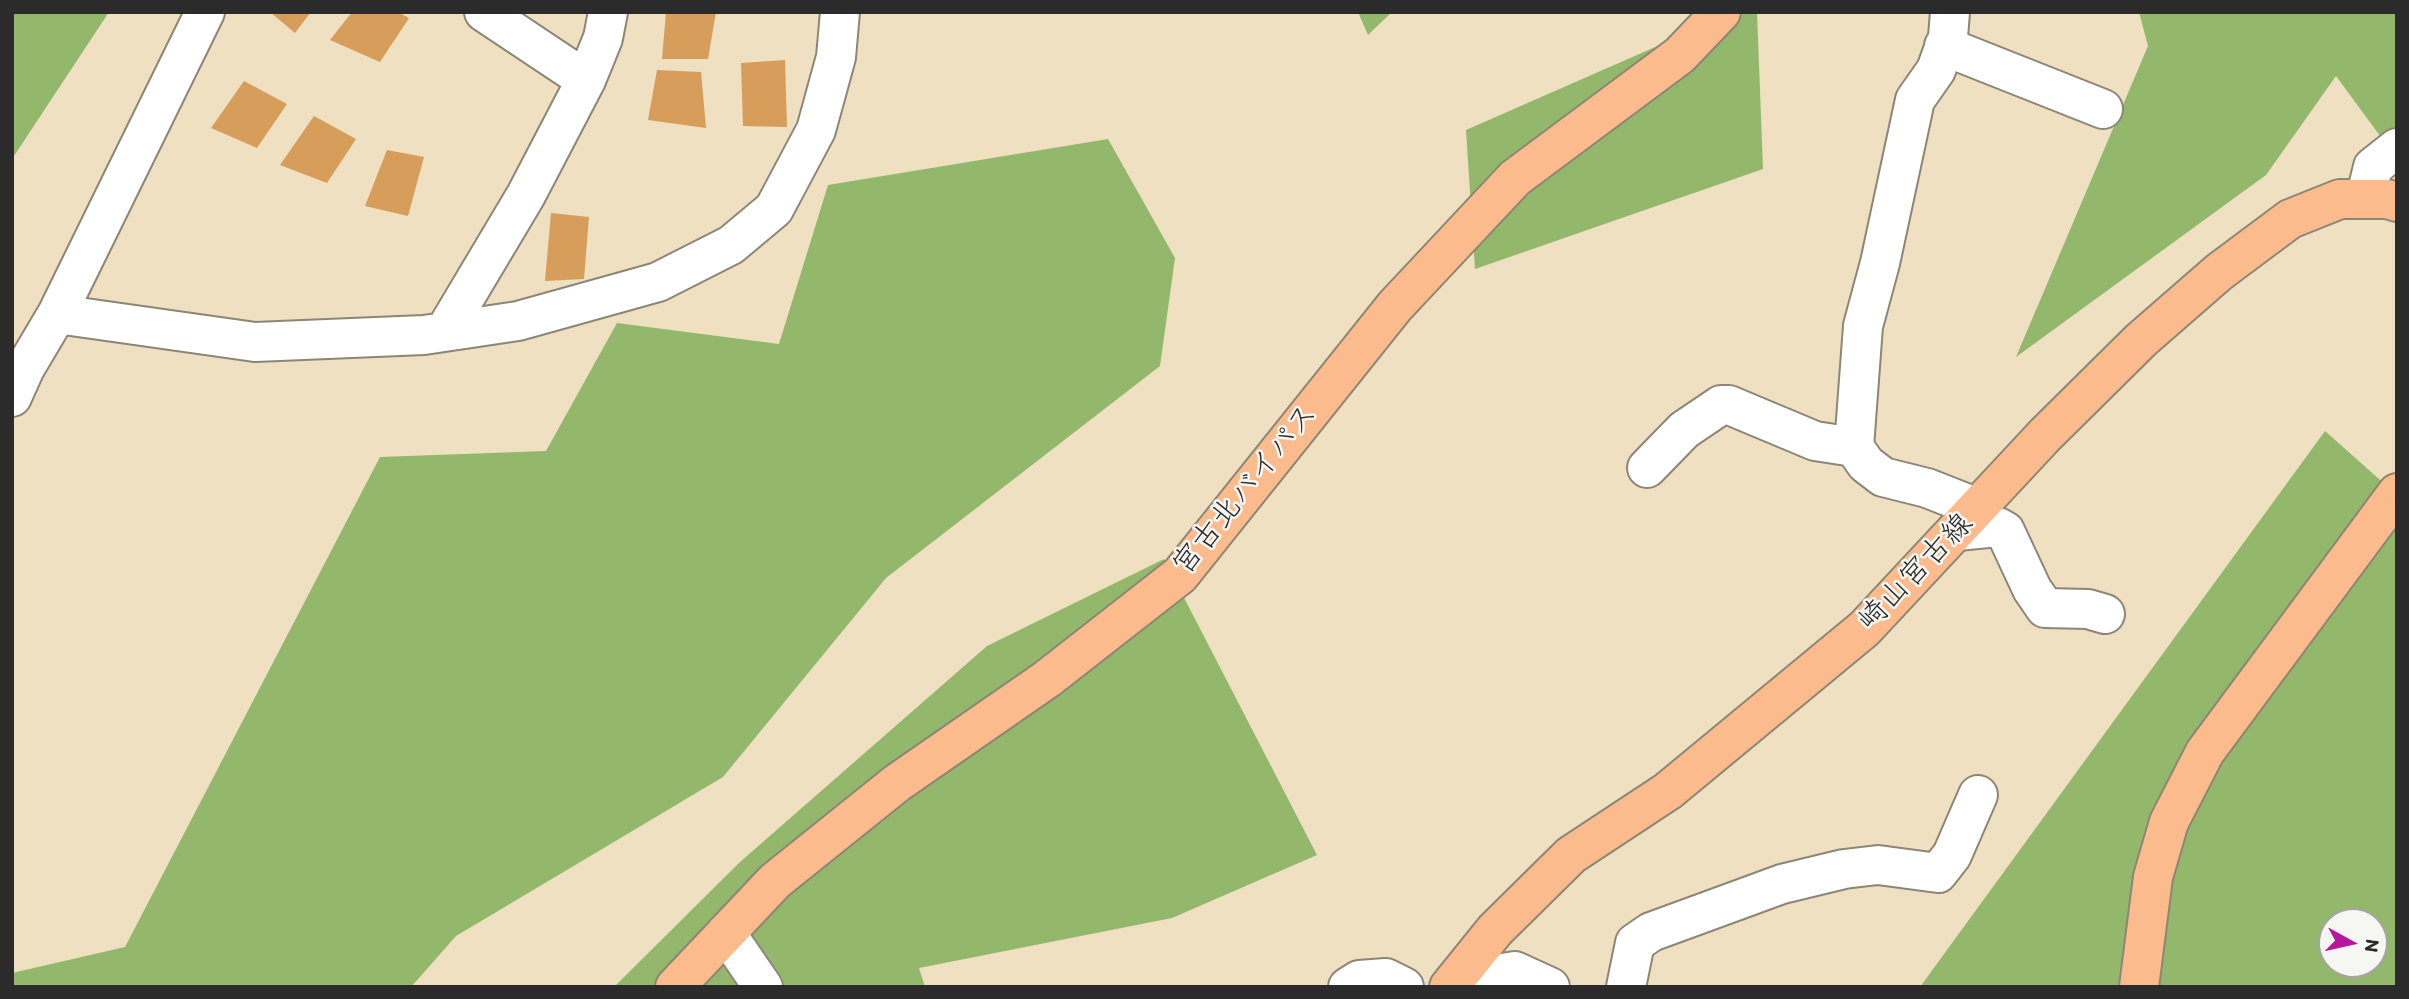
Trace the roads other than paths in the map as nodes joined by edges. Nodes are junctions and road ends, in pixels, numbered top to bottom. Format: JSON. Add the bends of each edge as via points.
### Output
{"nodes":[{"id":1,"x":205,"y":12,"type":"edge"},
{"id":2,"x":484,"y":12,"type":"edge"},
{"id":3,"x":608,"y":12,"type":"edge"},
{"id":4,"x":839,"y":12,"type":"edge"},
{"id":5,"x":1721,"y":12,"type":"edge"},
{"id":6,"x":1947,"y":29,"type":"edge"},
{"id":7,"x":586,"y":80,"type":"junction"},
{"id":8,"x":2103,"y":109,"type":"dead end"},
{"id":9,"x":2397,"y":148,"type":"edge"},
{"id":10,"x":2381,"y":200,"type":"edge"},
{"id":11,"x":57,"y":314,"type":"junction"},
{"id":12,"x":445,"y":331,"type":"junction"},
{"id":13,"x":12,"y":397,"type":"edge"},
{"id":14,"x":1854,"y":447,"type":"junction"},
{"id":15,"x":1647,"y":468,"type":"dead end"},
{"id":16,"x":2397,"y":493,"type":"edge"},
{"id":17,"x":1967,"y":519,"type":"junction"},
{"id":18,"x":2105,"y":614,"type":"dead end"},
{"id":19,"x":1978,"y":795,"type":"dead end"},
{"id":20,"x":726,"y":933,"type":"junction"},
{"id":21,"x":675,"y":987,"type":"edge"},
{"id":22,"x":764,"y":987,"type":"edge"},
{"id":23,"x":1348,"y":987,"type":"edge"},
{"id":24,"x":1404,"y":987,"type":"edge"},
{"id":25,"x":1449,"y":987,"type":"edge"},
{"id":26,"x":1488,"y":987,"type":"edge"},
{"id":27,"x":1550,"y":987,"type":"edge"},
{"id":28,"x":1626,"y":987,"type":"edge"},
{"id":29,"x":2138,"y":987,"type":"edge"}],
"edges":[{"from":1,"to":11,"type":"street"},
{"from":2,"to":7,"type":"street"},
{"from":3,"to":7,"type":"street"},
{"from":4,"to":12,"type":"street","via":[[836,57],[816,130],[774,209],[731,245],[658,282],[518,321]]},
{"from":5,"to":20,"type":"main road","name":"宮古北バイパス","via":[[1681,55],[1515,178],[1395,306],[1180,575],[1046,679],[897,783],[775,881]]},
{"from":6,"to":8,"type":"street"},
{"from":6,"to":14,"type":"street","via":[[1936,70],[1915,100],[1863,326]]},
{"from":7,"to":12,"type":"street","via":[[526,195]]},
{"from":9,"to":10,"type":"street","via":[[2373,167]]},
{"from":10,"to":17,"type":"main road","name":"崎山宮古線","via":[[2340,199],[2290,219],[2219,272],[2141,340]]},
{"from":11,"to":12,"type":"street","via":[[255,342]]},
{"from":11,"to":13,"type":"street"},
{"from":14,"to":15,"type":"street","via":[[1815,441],[1721,405],[1684,430]]},
{"from":14,"to":17,"type":"street","via":[[1883,477]]},
{"from":16,"to":29,"type":"main road","via":[[2205,752],[2169,822],[2153,877]]},
{"from":17,"to":18,"type":"street","via":[[2005,531],[2045,608]]},
{"from":17,"to":25,"type":"main road","name":"崎山宮古線","via":[[1864,629],[1668,790],[1571,855],[1495,930]]},
{"from":19,"to":28,"type":"street","via":[[1952,855],[1938,873],[1878,865],[1844,869],[1782,884],[1664,927],[1635,943]]},
{"from":20,"to":21,"type":"main road","name":"宮古北バイパス"},
{"from":20,"to":22,"type":"street"},
{"from":23,"to":24,"type":"street","via":[[1359,980],[1386,978]]},
{"from":26,"to":27,"type":"street","via":[[1503,973],[1515,971]]}]}
